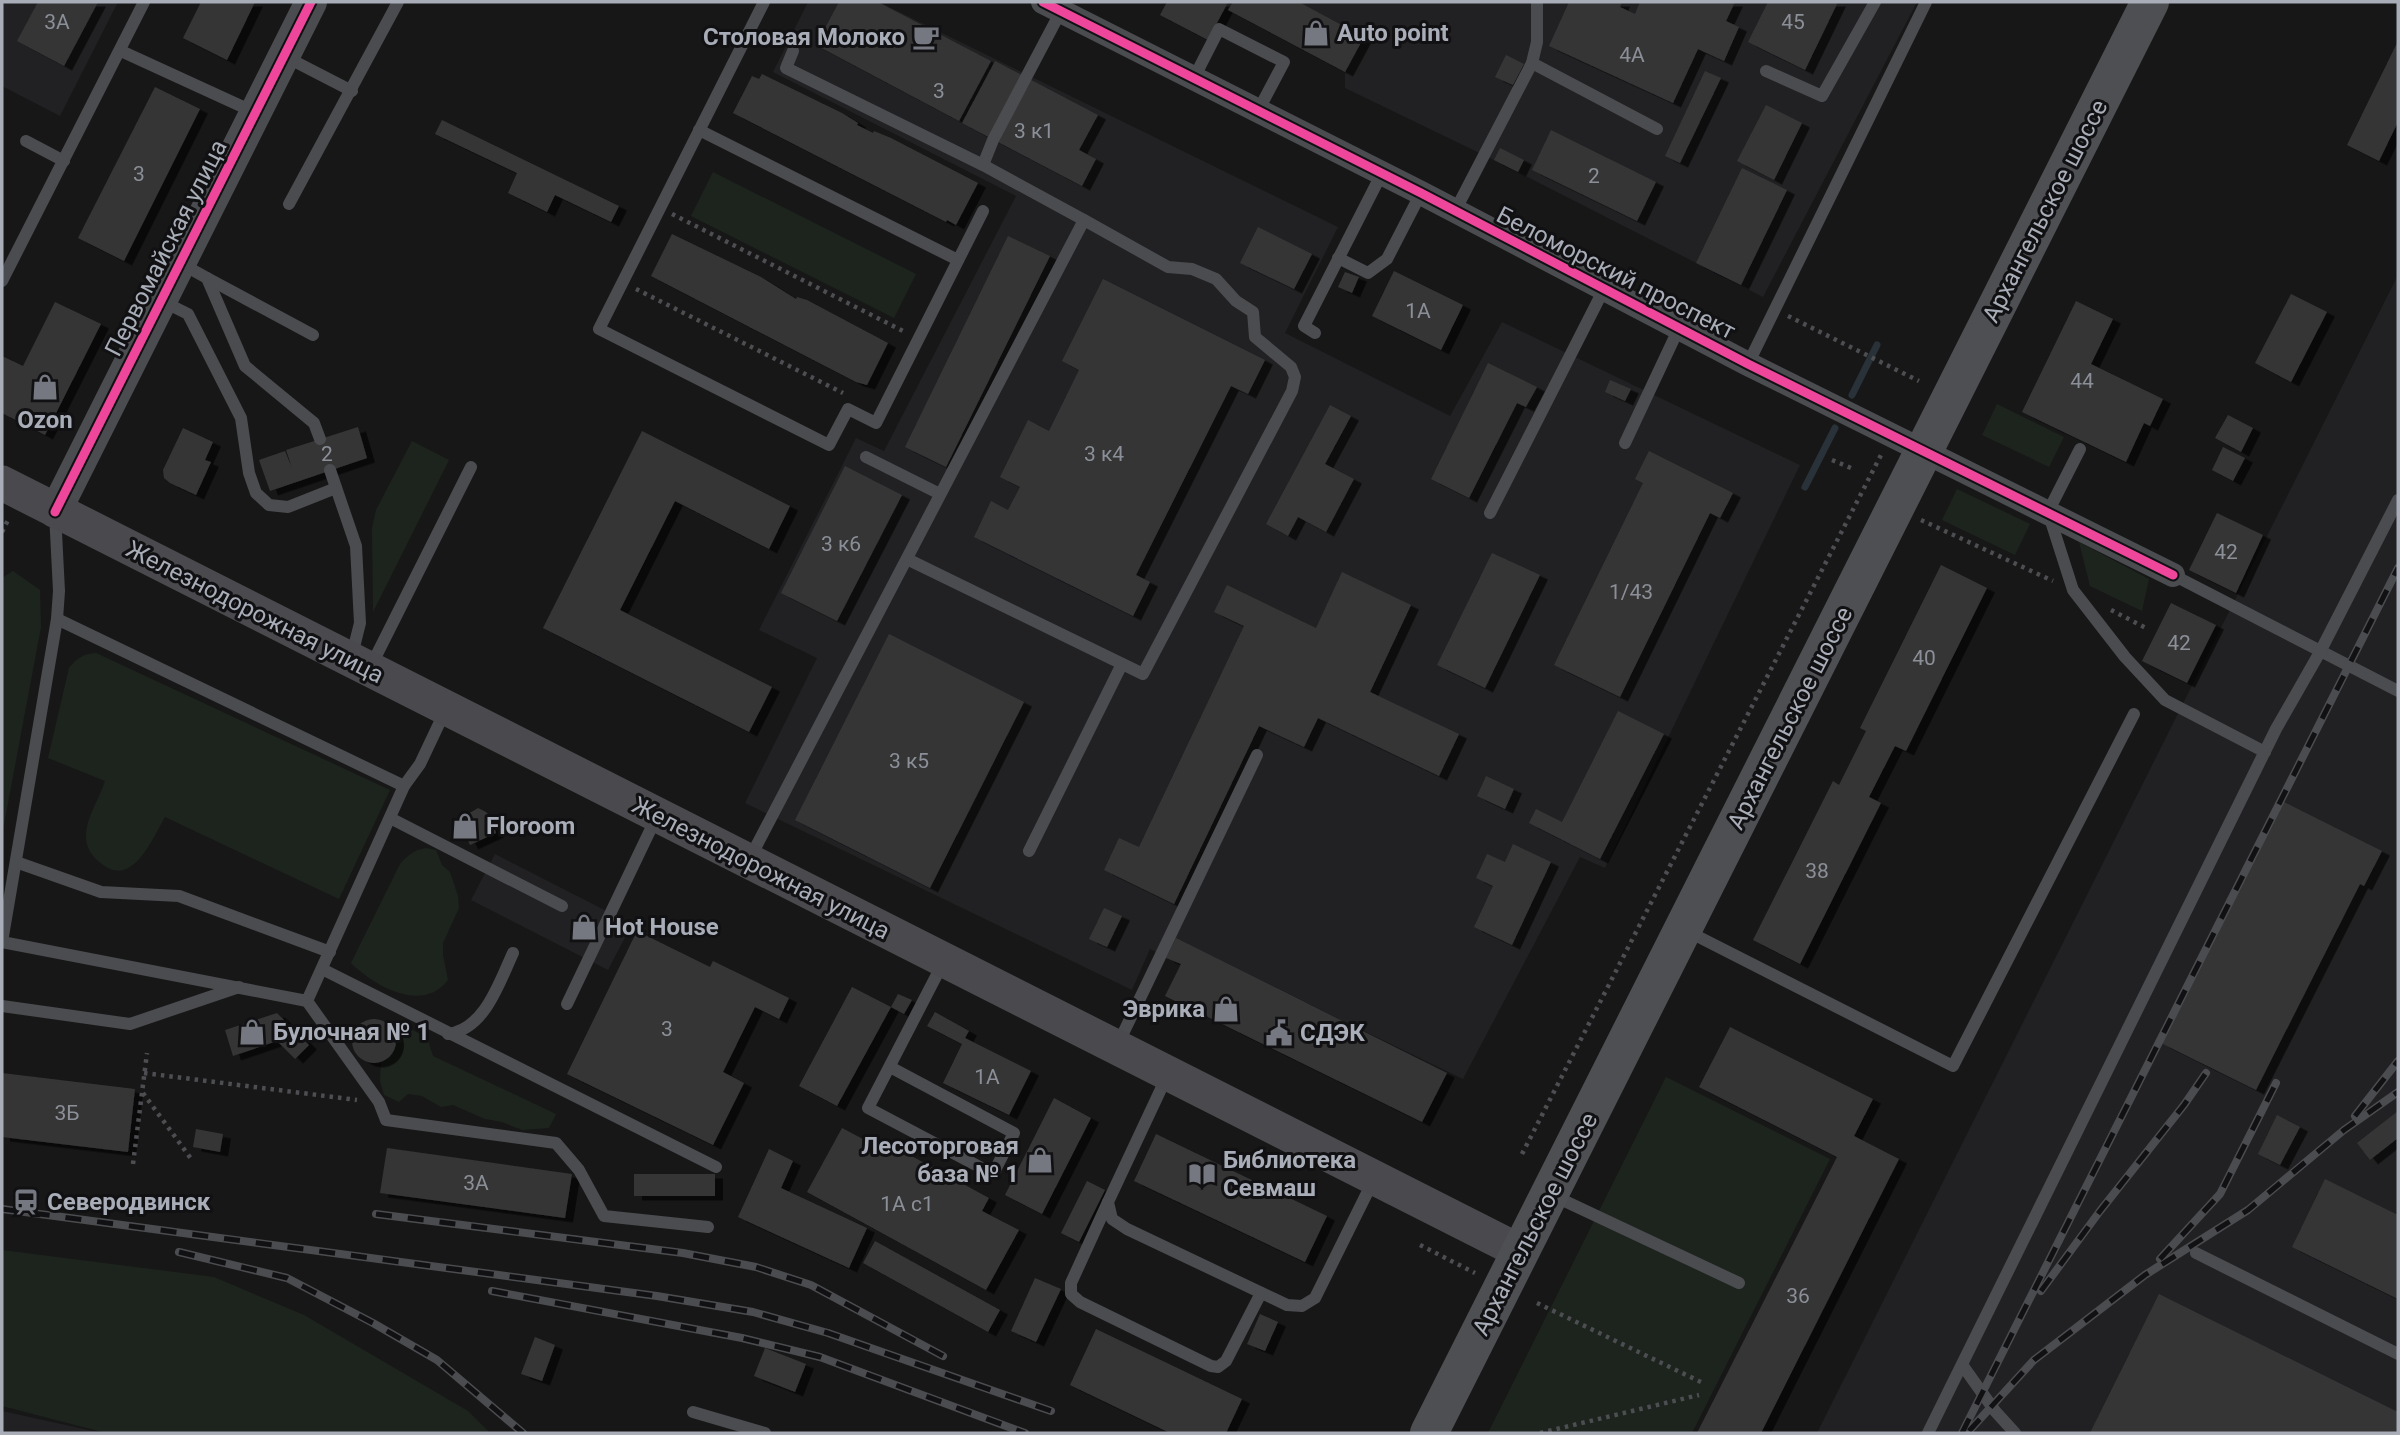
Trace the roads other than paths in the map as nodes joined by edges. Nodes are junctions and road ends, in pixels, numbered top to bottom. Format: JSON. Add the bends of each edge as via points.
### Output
{"nodes":[{"id":1,"x":144,"y":2,"type":"edge"},
{"id":2,"x":311,"y":2,"type":"edge"},
{"id":3,"x":398,"y":2,"type":"edge"},
{"id":4,"x":764,"y":2,"type":"edge"},
{"id":5,"x":1536,"y":2,"type":"edge"},
{"id":6,"x":1875,"y":2,"type":"edge"},
{"id":7,"x":1926,"y":2,"type":"edge"},
{"id":8,"x":2150,"y":2,"type":"edge"},
{"id":9,"x":1065,"y":10,"type":"edge"},
{"id":10,"x":121,"y":51,"type":"junction"},
{"id":11,"x":793,"y":51,"type":"dead end"},
{"id":12,"x":284,"y":56,"type":"junction"},
{"id":13,"x":1532,"y":64,"type":"junction"},
{"id":14,"x":1766,"y":71,"type":"dead end"},
{"id":15,"x":1194,"y":78,"type":"junction"},
{"id":16,"x":352,"y":91,"type":"junction"},
{"id":17,"x":1258,"y":111,"type":"junction"},
{"id":18,"x":256,"y":113,"type":"junction"},
{"id":19,"x":1657,"y":129,"type":"dead end"},
{"id":20,"x":699,"y":130,"type":"junction"},
{"id":21,"x":26,"y":141,"type":"dead end"},
{"id":22,"x":64,"y":161,"type":"junction"},
{"id":23,"x":983,"y":165,"type":"junction"},
{"id":24,"x":1382,"y":173,"type":"junction"},
{"id":25,"x":1421,"y":193,"type":"junction"},
{"id":26,"x":289,"y":204,"type":"dead end"},
{"id":27,"x":983,"y":211,"type":"dead end"},
{"id":28,"x":1455,"y":211,"type":"junction"},
{"id":29,"x":1084,"y":220,"type":"junction"},
{"id":30,"x":1338,"y":258,"type":"junction"},
{"id":31,"x":958,"y":260,"type":"junction"},
{"id":32,"x":194,"y":271,"type":"junction"},
{"id":33,"x":2,"y":281,"type":"edge"},
{"id":34,"x":1604,"y":289,"type":"junction"},
{"id":35,"x":162,"y":301,"type":"junction"},
{"id":36,"x":1679,"y":328,"type":"junction"},
{"id":37,"x":1315,"y":332,"type":"dead end"},
{"id":38,"x":313,"y":335,"type":"dead end"},
{"id":39,"x":1748,"y":363,"type":"junction"},
{"id":40,"x":320,"y":439,"type":"dead end"},
{"id":41,"x":1625,"y":443,"type":"dead end"},
{"id":42,"x":2080,"y":449,"type":"dead end"},
{"id":43,"x":1924,"y":452,"type":"junction"},
{"id":44,"x":866,"y":457,"type":"dead end"},
{"id":45,"x":471,"y":467,"type":"dead end"},
{"id":46,"x":330,"y":470,"type":"dead end"},
{"id":47,"x":2,"y":483,"type":"edge"},
{"id":48,"x":336,"y":488,"type":"junction"},
{"id":49,"x":940,"y":494,"type":"junction"},
{"id":50,"x":2398,"y":500,"type":"edge"},
{"id":51,"x":55,"y":512,"type":"junction"},
{"id":52,"x":2048,"y":512,"type":"junction"},
{"id":53,"x":1490,"y":513,"type":"dead end"},
{"id":54,"x":907,"y":559,"type":"junction"},
{"id":55,"x":2173,"y":575,"type":"joint"},
{"id":56,"x":57,"y":619,"type":"junction"},
{"id":57,"x":2320,"y":652,"type":"junction"},
{"id":58,"x":360,"y":664,"type":"junction"},
{"id":59,"x":1122,"y":664,"type":"junction"},
{"id":60,"x":2398,"y":691,"type":"edge"},
{"id":61,"x":446,"y":709,"type":"junction"},
{"id":62,"x":2134,"y":714,"type":"dead end"},
{"id":63,"x":2265,"y":752,"type":"junction"},
{"id":64,"x":1257,"y":755,"type":"dead end"},
{"id":65,"x":404,"y":786,"type":"junction"},
{"id":66,"x":657,"y":816,"type":"junction"},
{"id":67,"x":390,"y":818,"type":"junction"},
{"id":68,"x":1029,"y":851,"type":"dead end"},
{"id":69,"x":16,"y":862,"type":"junction"},
{"id":70,"x":748,"y":862,"type":"junction"},
{"id":71,"x":562,"y":906,"type":"dead end"},
{"id":72,"x":1684,"y":929,"type":"junction"},
{"id":73,"x":2,"y":942,"type":"edge"},
{"id":74,"x":330,"y":952,"type":"junction"},
{"id":75,"x":513,"y":953,"type":"dead end"},
{"id":76,"x":944,"y":961,"type":"junction"},
{"id":77,"x":322,"y":970,"type":"junction"},
{"id":78,"x":241,"y":987,"type":"junction"},
{"id":79,"x":307,"y":1000,"type":"junction"},
{"id":80,"x":567,"y":1004,"type":"dead end"},
{"id":81,"x":2,"y":1006,"type":"edge"},
{"id":82,"x":448,"y":1034,"type":"junction"},
{"id":83,"x":1116,"y":1047,"type":"junction"},
{"id":84,"x":890,"y":1067,"type":"junction"},
{"id":85,"x":1168,"y":1074,"type":"junction"},
{"id":86,"x":716,"y":1167,"type":"dead end"},
{"id":87,"x":1375,"y":1178,"type":"junction"},
{"id":88,"x":1550,"y":1194,"type":"junction"},
{"id":89,"x":1108,"y":1202,"type":"junction"},
{"id":90,"x":708,"y":1227,"type":"dead end"},
{"id":91,"x":1521,"y":1252,"type":"junction"},
{"id":92,"x":2196,"y":1253,"type":"dead end"},
{"id":93,"x":1739,"y":1283,"type":"dead end"},
{"id":94,"x":1261,"y":1293,"type":"junction"},
{"id":95,"x":2398,"y":1354,"type":"edge"},
{"id":96,"x":1963,"y":1366,"type":"junction"},
{"id":97,"x":693,"y":1412,"type":"dead end"},
{"id":98,"x":765,"y":1433,"type":"edge"},
{"id":99,"x":1429,"y":1433,"type":"edge"},
{"id":100,"x":1928,"y":1433,"type":"edge"},
{"id":101,"x":2015,"y":1433,"type":"edge"}],
"edges":[{"from":1,"to":10,"type":"lane"},
{"from":2,"to":12,"type":"street","name":"Первомайская улица"},
{"from":3,"to":16,"type":"lane"},
{"from":4,"to":20,"type":"lane"},
{"from":5,"to":13,"type":"lane","via":[[1537,42]]},
{"from":6,"to":14,"type":"lane","via":[[1822,96]]},
{"from":7,"to":39,"type":"lane"},
{"from":8,"to":43,"type":"main road","name":"Архангельское шоссе"},
{"from":9,"to":15,"type":"street","name":"Беломорский проспект"},
{"from":9,"to":23,"type":"lane"},
{"from":10,"to":18,"type":"lane"},
{"from":10,"to":22,"type":"lane"},
{"from":11,"to":23,"type":"lane","via":[[786,68]]},
{"from":12,"to":16,"type":"lane"},
{"from":12,"to":18,"type":"street","name":"Первомайская улица"},
{"from":13,"to":19,"type":"lane"},
{"from":13,"to":28,"type":"lane"},
{"from":15,"to":17,"type":"street","name":"Беломорский проспект"},
{"from":15,"to":17,"type":"lane","via":[[1219,29],[1284,62]]},
{"from":16,"to":26,"type":"lane"},
{"from":17,"to":24,"type":"street","name":"Беломорский проспект"},
{"from":18,"to":32,"type":"street","name":"Первомайская улица"},
{"from":20,"to":31,"type":"lane"},
{"from":20,"to":31,"type":"lane","via":[[599,329],[829,445],[848,409],[876,423]]},
{"from":21,"to":22,"type":"lane"},
{"from":22,"to":33,"type":"lane"},
{"from":23,"to":29,"type":"lane"},
{"from":24,"to":25,"type":"street","name":"Беломорский проспект"},
{"from":24,"to":30,"type":"lane"},
{"from":25,"to":28,"type":"street","name":"Беломорский проспект"},
{"from":25,"to":30,"type":"lane","via":[[1387,259],[1367,273]]},
{"from":27,"to":31,"type":"lane"},
{"from":28,"to":34,"type":"street","name":"Беломорский проспект"},
{"from":29,"to":49,"type":"lane"},
{"from":29,"to":59,"type":"lane","via":[[1168,267],[1216,278],[1252,312],[1255,337],[1291,367],[1295,377],[1292,391],[1143,674]]},
{"from":30,"to":37,"type":"lane","via":[[1304,326]]},
{"from":32,"to":35,"type":"street","name":"Первомайская улица"},
{"from":32,"to":38,"type":"lane"},
{"from":32,"to":40,"type":"lane","via":[[245,366],[314,423]]},
{"from":34,"to":36,"type":"street","name":"Беломорский проспект"},
{"from":34,"to":53,"type":"lane"},
{"from":35,"to":48,"type":"lane","via":[[188,314],[242,418],[256,494],[269,505],[288,507]]},
{"from":35,"to":51,"type":"street","name":"Первомайская улица"},
{"from":36,"to":39,"type":"street","name":"Беломорский проспект"},
{"from":36,"to":41,"type":"lane"},
{"from":39,"to":43,"type":"street","name":"Беломорский проспект"},
{"from":42,"to":52,"type":"lane"},
{"from":43,"to":52,"type":"street","name":"Беломорский проспект"},
{"from":43,"to":72,"type":"main road","name":"Архангельское шоссе"},
{"from":44,"to":49,"type":"lane"},
{"from":45,"to":58,"type":"lane"},
{"from":46,"to":48,"type":"lane"},
{"from":47,"to":51,"type":"main road","name":"Железнодорожная улица"},
{"from":48,"to":58,"type":"lane","via":[[356,546]]},
{"from":49,"to":54,"type":"lane"},
{"from":50,"to":57,"type":"lane"},
{"from":51,"to":56,"type":"lane"},
{"from":51,"to":58,"type":"main road","name":"Железнодорожная улица"},
{"from":52,"to":55,"type":"street","name":"Беломорский проспект"},
{"from":52,"to":63,"type":"lane","via":[[2073,590],[2165,700]]},
{"from":54,"to":59,"type":"lane"},
{"from":54,"to":70,"type":"lane"},
{"from":55,"to":57,"type":"lane"},
{"from":56,"to":65,"type":"lane"},
{"from":56,"to":69,"type":"lane"},
{"from":57,"to":60,"type":"lane"},
{"from":57,"to":63,"type":"lane"},
{"from":58,"to":61,"type":"main road","name":"Железнодорожная улица"},
{"from":59,"to":68,"type":"lane"},
{"from":61,"to":65,"type":"lane","via":[[420,764]]},
{"from":61,"to":66,"type":"main road","name":"Железнодорожная улица"},
{"from":62,"to":72,"type":"lane","via":[[1953,1066]]},
{"from":63,"to":96,"type":"lane"},
{"from":64,"to":83,"type":"lane"},
{"from":65,"to":67,"type":"lane"},
{"from":66,"to":70,"type":"main road","name":"Железнодорожная улица"},
{"from":66,"to":80,"type":"lane"},
{"from":67,"to":71,"type":"lane"},
{"from":67,"to":74,"type":"lane"},
{"from":69,"to":73,"type":"lane"},
{"from":69,"to":74,"type":"lane","via":[[101,892],[179,896]]},
{"from":70,"to":76,"type":"main road","name":"Железнодорожная улица"},
{"from":72,"to":88,"type":"main road","name":"Архангельское шоссе"},
{"from":73,"to":78,"type":"lane"},
{"from":74,"to":77,"type":"lane"},
{"from":75,"to":82,"type":"lane","via":[[488,1006],[458,1033]]},
{"from":76,"to":83,"type":"main road","name":"Железнодорожная улица"},
{"from":76,"to":84,"type":"lane"},
{"from":77,"to":79,"type":"lane"},
{"from":77,"to":82,"type":"lane"},
{"from":78,"to":79,"type":"lane"},
{"from":78,"to":81,"type":"lane","via":[[130,1024]]},
{"from":79,"to":90,"type":"lane","via":[[379,1102],[386,1121],[556,1143],[579,1170],[604,1216]]},
{"from":82,"to":86,"type":"lane"},
{"from":83,"to":85,"type":"main road","name":"Железнодорожная улица"},
{"from":84,"to":84,"type":"lane","via":[[868,1108],[993,1174],[1014,1133]]},
{"from":85,"to":87,"type":"main road","name":"Железнодорожная улица"},
{"from":85,"to":89,"type":"lane"},
{"from":87,"to":91,"type":"main road","name":"Железнодорожная улица"},
{"from":87,"to":94,"type":"lane","via":[[1315,1298],[1302,1307]]},
{"from":88,"to":91,"type":"main road","name":"Архангельское шоссе"},
{"from":88,"to":93,"type":"lane"},
{"from":89,"to":94,"type":"lane","via":[[1112,1219],[1127,1229]]},
{"from":89,"to":94,"type":"lane","via":[[1071,1283],[1071,1294],[1080,1302],[1218,1367],[1226,1361]]},
{"from":91,"to":99,"type":"main road","name":"Архангельское шоссе"},
{"from":92,"to":95,"type":"lane"},
{"from":96,"to":100,"type":"lane"},
{"from":96,"to":101,"type":"lane"},
{"from":97,"to":98,"type":"lane"}]}
